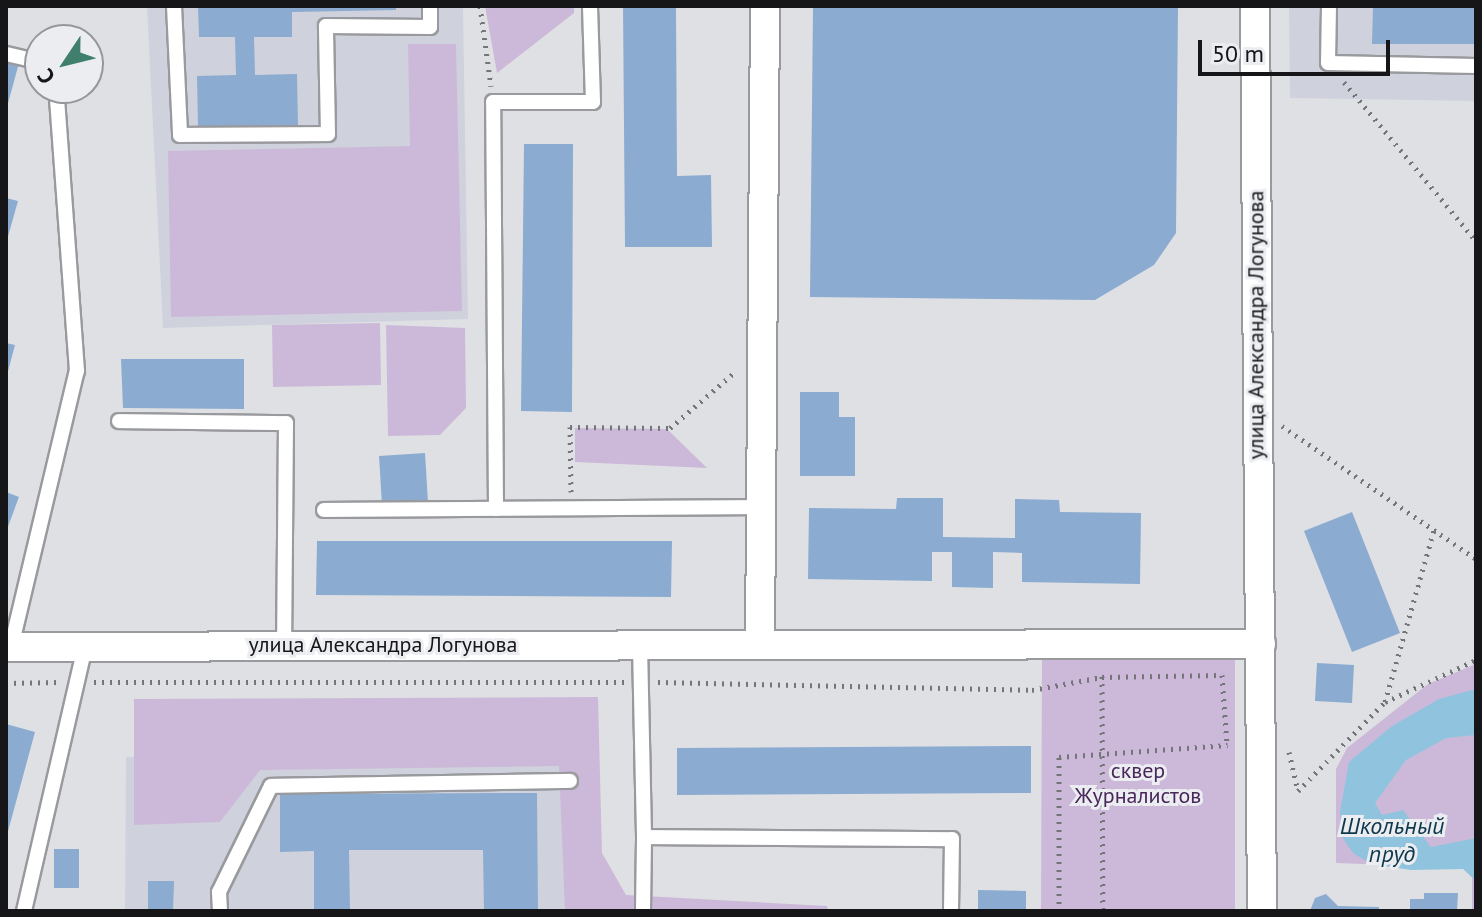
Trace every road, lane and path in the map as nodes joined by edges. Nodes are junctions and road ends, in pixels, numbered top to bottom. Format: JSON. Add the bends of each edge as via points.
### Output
{"nodes":[{"id":1,"x":174,"y":6,"type":"edge"},
{"id":2,"x":430,"y":6,"type":"edge"},
{"id":3,"x":480,"y":6,"type":"edge"},
{"id":4,"x":590,"y":6,"type":"edge"},
{"id":5,"x":765,"y":6,"type":"edge"},
{"id":6,"x":1255,"y":6,"type":"edge"},
{"id":7,"x":1329,"y":6,"type":"edge"},
{"id":8,"x":1328,"y":63,"type":"junction"},
{"id":9,"x":1476,"y":66,"type":"edge"},
{"id":10,"x":493,"y":102,"type":"junction"},
{"id":11,"x":57,"y":104,"type":"edge"},
{"id":12,"x":1476,"y":241,"type":"edge"},
{"id":13,"x":763,"y":347,"type":"junction"},
{"id":14,"x":1256,"y":407,"type":"junction"},
{"id":15,"x":119,"y":421,"type":"dead end"},
{"id":16,"x":762,"y":507,"type":"junction"},
{"id":17,"x":496,"y":509,"type":"junction"},
{"id":18,"x":571,"y":509,"type":"junction"},
{"id":19,"x":324,"y":510,"type":"dead end"},
{"id":20,"x":1434,"y":530,"type":"junction"},
{"id":21,"x":1476,"y":559,"type":"edge"},
{"id":22,"x":1101,"y":641,"type":"junction"},
{"id":23,"x":760,"y":643,"type":"junction"},
{"id":24,"x":1261,"y":644,"type":"junction"},
{"id":25,"x":284,"y":645,"type":"junction"},
{"id":26,"x":640,"y":645,"type":"junction"},
{"id":27,"x":85,"y":646,"type":"junction"},
{"id":28,"x":9,"y":647,"type":"edge"},
{"id":29,"x":1476,"y":660,"type":"edge"},
{"id":30,"x":1385,"y":702,"type":"junction"},
{"id":31,"x":1262,"y":742,"type":"junction"},
{"id":32,"x":1103,"y":750,"type":"junction"},
{"id":33,"x":570,"y":781,"type":"dead end"},
{"id":34,"x":644,"y":837,"type":"junction"},
{"id":35,"x":24,"y":911,"type":"edge"},
{"id":36,"x":220,"y":911,"type":"edge"},
{"id":37,"x":643,"y":911,"type":"edge"},
{"id":38,"x":951,"y":911,"type":"edge"},
{"id":39,"x":1059,"y":911,"type":"edge"},
{"id":40,"x":1103,"y":911,"type":"edge"},
{"id":41,"x":1262,"y":911,"type":"edge"}],
"edges":[{"from":1,"to":2,"type":"lane","via":[[180,135],[328,134],[326,26],[430,27]]},
{"from":3,"to":10,"type":"path"},
{"from":4,"to":10,"type":"lane","via":[[593,102]]},
{"from":5,"to":13,"type":"street"},
{"from":6,"to":14,"type":"street","name":"улица Александра Логунова"},
{"from":7,"to":8,"type":"lane"},
{"from":8,"to":9,"type":"lane"},
{"from":8,"to":12,"type":"path"},
{"from":10,"to":17,"type":"lane"},
{"from":11,"to":28,"type":"lane","via":[[77,371]]},
{"from":13,"to":16,"type":"street"},
{"from":13,"to":18,"type":"path","via":[[670,428],[570,427]]},
{"from":14,"to":20,"type":"path"},
{"from":14,"to":24,"type":"street","name":"улица Александра Логунова"},
{"from":15,"to":25,"type":"lane","via":[[286,423]]},
{"from":16,"to":18,"type":"lane"},
{"from":16,"to":23,"type":"street"},
{"from":17,"to":18,"type":"lane"},
{"from":17,"to":19,"type":"lane"},
{"from":20,"to":21,"type":"path"},
{"from":20,"to":30,"type":"path"},
{"from":22,"to":23,"type":"street","name":"улица Александра Логунова"},
{"from":22,"to":24,"type":"street","name":"улица Александра Логунова"},
{"from":22,"to":32,"type":"path"},
{"from":23,"to":26,"type":"street","name":"улица Александра Логунова"},
{"from":24,"to":31,"type":"street","name":"улица Александра Логунова"},
{"from":25,"to":26,"type":"street","name":"улица Александра Логунова"},
{"from":25,"to":27,"type":"street","name":"улица Александра Логунова"},
{"from":26,"to":34,"type":"lane"},
{"from":27,"to":28,"type":"street","name":"улица Александра Логунова"},
{"from":27,"to":35,"type":"lane"},
{"from":29,"to":30,"type":"path"},
{"from":30,"to":31,"type":"path","via":[[1298,791],[1287,742]]},
{"from":31,"to":32,"type":"path"},
{"from":31,"to":41,"type":"street","name":"улица Александра Логунова"},
{"from":32,"to":39,"type":"path","via":[[1059,757]]},
{"from":32,"to":40,"type":"path"},
{"from":33,"to":36,"type":"lane","via":[[271,786],[219,892]]},
{"from":34,"to":37,"type":"lane"},
{"from":34,"to":38,"type":"lane","via":[[952,839]]}]}
